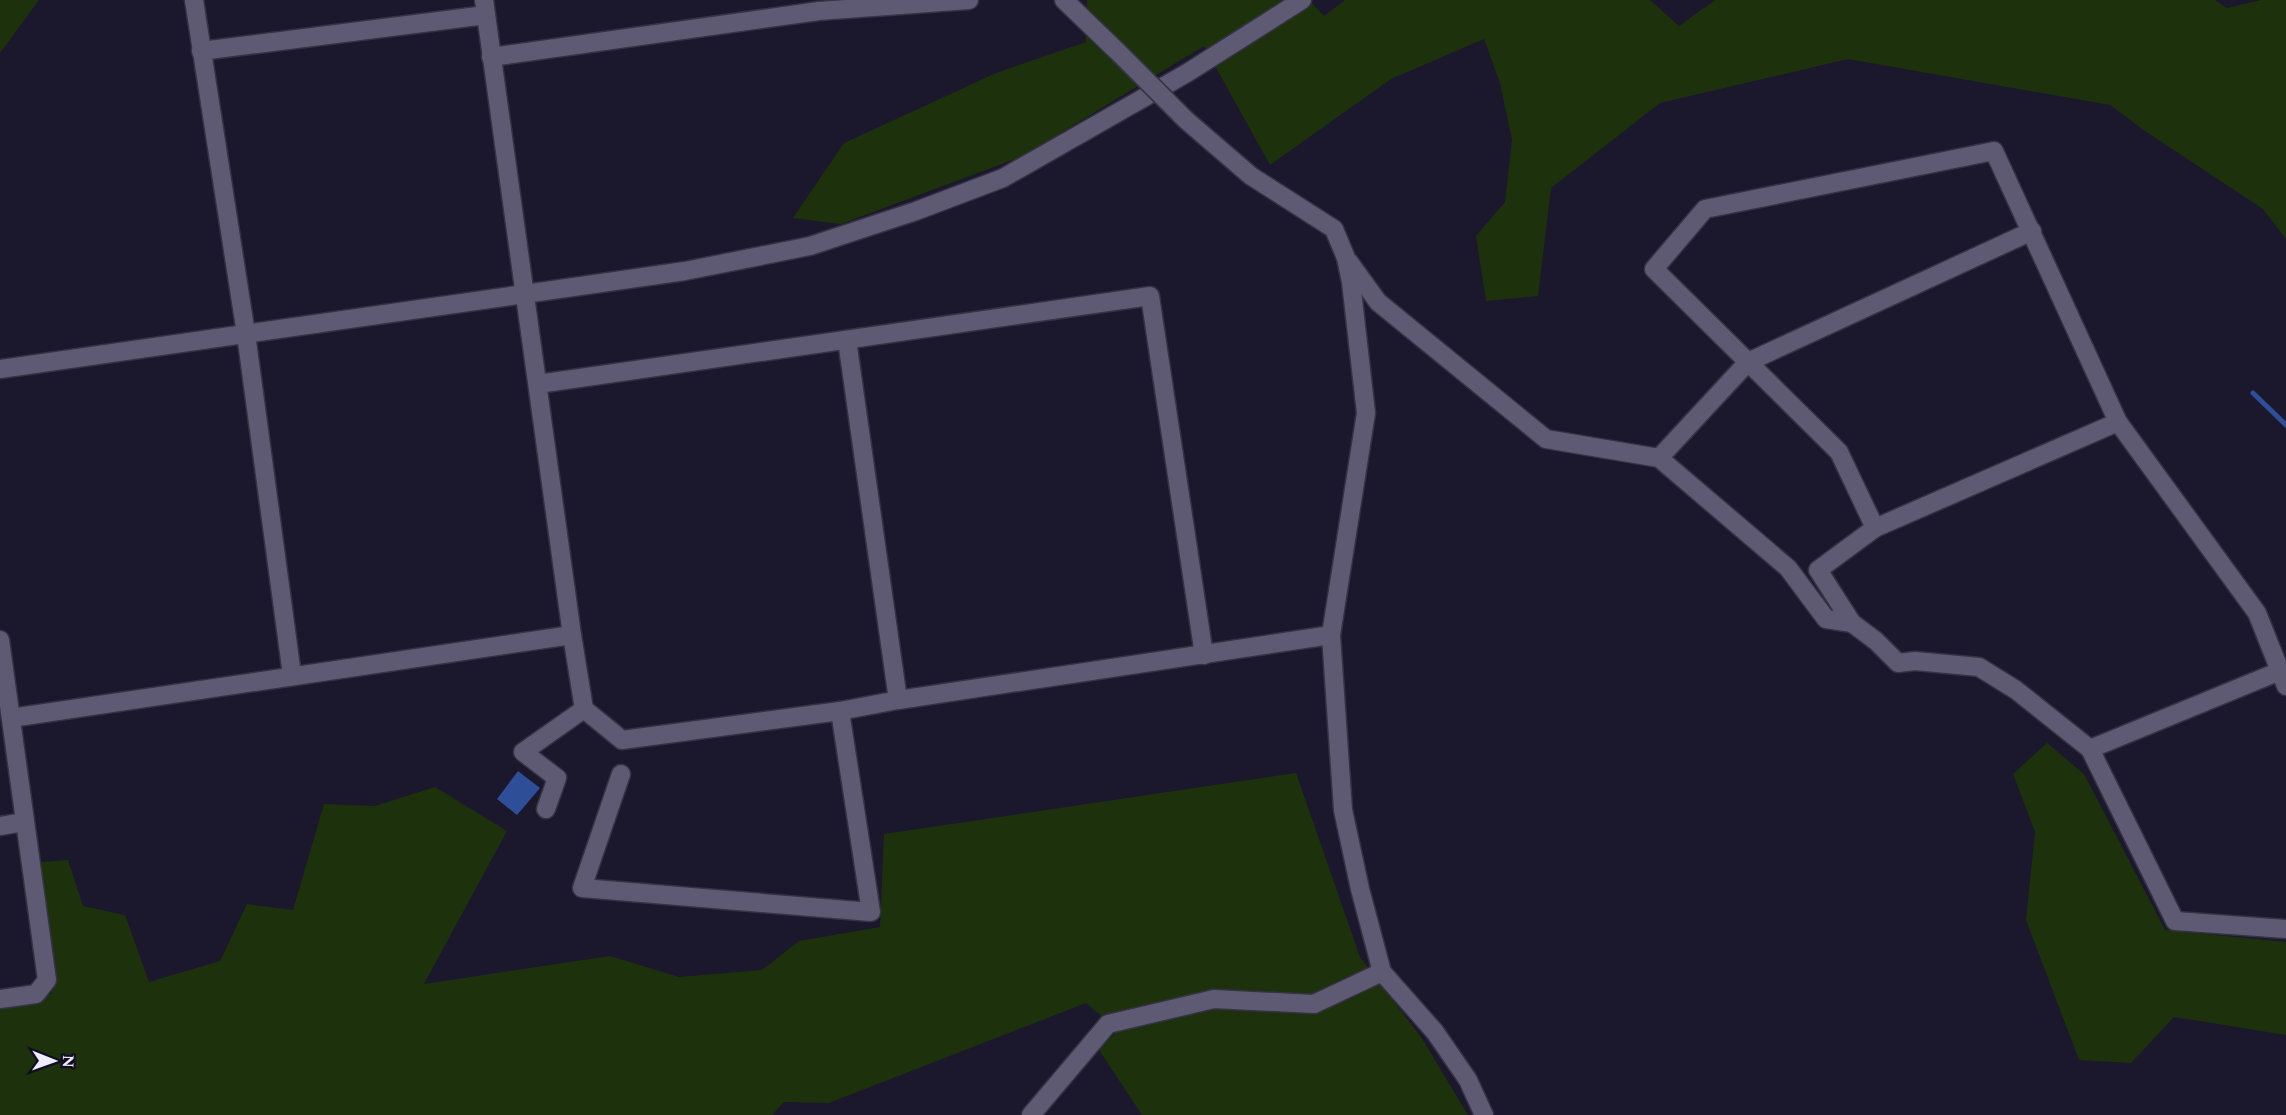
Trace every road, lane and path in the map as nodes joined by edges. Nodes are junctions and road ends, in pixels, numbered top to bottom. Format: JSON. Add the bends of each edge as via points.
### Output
{"nodes":[{"id":1,"x":194,"y":0,"type":"edge"},
{"id":2,"x":969,"y":0,"type":"edge"},
{"id":3,"x":1064,"y":0,"type":"edge"},
{"id":4,"x":1302,"y":0,"type":"edge"},
{"id":5,"x":818,"y":5,"type":"edge"},
{"id":6,"x":485,"y":7,"type":"edge"},
{"id":7,"x":201,"y":51,"type":"junction"},
{"id":8,"x":491,"y":57,"type":"junction"},
{"id":9,"x":2032,"y":231,"type":"junction"},
{"id":10,"x":1346,"y":258,"type":"junction"},
{"id":11,"x":526,"y":294,"type":"junction"},
{"id":12,"x":246,"y":334,"type":"junction"},
{"id":13,"x":847,"y":340,"type":"junction"},
{"id":14,"x":1748,"y":362,"type":"junction"},
{"id":15,"x":0,"y":369,"type":"edge"},
{"id":16,"x":538,"y":384,"type":"junction"},
{"id":17,"x":2118,"y":422,"type":"junction"},
{"id":18,"x":1659,"y":458,"type":"junction"},
{"id":19,"x":1875,"y":528,"type":"junction"},
{"id":20,"x":1852,"y":623,"type":"junction"},
{"id":21,"x":572,"y":635,"type":"junction"},
{"id":22,"x":1331,"y":635,"type":"junction"},
{"id":23,"x":0,"y":640,"type":"edge"},
{"id":24,"x":1204,"y":655,"type":"junction"},
{"id":25,"x":292,"y":675,"type":"junction"},
{"id":26,"x":2283,"y":679,"type":"edge"},
{"id":27,"x":898,"y":700,"type":"junction"},
{"id":28,"x":585,"y":709,"type":"junction"},
{"id":29,"x":840,"y":711,"type":"junction"},
{"id":30,"x":11,"y":718,"type":"junction"},
{"id":31,"x":2090,"y":749,"type":"junction"},
{"id":32,"x":621,"y":774,"type":"dead end"},
{"id":33,"x":546,"y":809,"type":"dead end"},
{"id":34,"x":24,"y":822,"type":"junction"},
{"id":35,"x":0,"y":826,"type":"edge"},
{"id":36,"x":2286,"y":929,"type":"edge"},
{"id":37,"x":1382,"y":972,"type":"junction"},
{"id":38,"x":0,"y":999,"type":"edge"},
{"id":39,"x":1031,"y":1115,"type":"edge"},
{"id":40,"x":1484,"y":1115,"type":"edge"}],
"edges":[{"from":1,"to":7,"type":"street"},
{"from":2,"to":5,"type":"street"},
{"from":3,"to":10,"type":"street","bridge":true,"via":[[1186,120],[1251,176],[1334,229]]},
{"from":4,"to":11,"type":"street","via":[[1186,73],[992,183],[810,246],[685,272]]},
{"from":5,"to":8,"type":"street"},
{"from":6,"to":7,"type":"street"},
{"from":6,"to":8,"type":"street"},
{"from":7,"to":12,"type":"street"},
{"from":8,"to":11,"type":"street"},
{"from":9,"to":14,"type":"street"},
{"from":9,"to":14,"type":"street","via":[[1994,151],[1705,209],[1654,269]]},
{"from":9,"to":17,"type":"street"},
{"from":10,"to":18,"type":"street","via":[[1378,302],[1546,439]]},
{"from":10,"to":22,"type":"street","via":[[1366,413]]},
{"from":11,"to":12,"type":"street"},
{"from":11,"to":16,"type":"street"},
{"from":12,"to":15,"type":"street"},
{"from":12,"to":25,"type":"street"},
{"from":13,"to":16,"type":"street"},
{"from":13,"to":24,"type":"street","via":[[1150,296]]},
{"from":13,"to":27,"type":"street"},
{"from":14,"to":18,"type":"street"},
{"from":14,"to":19,"type":"street","via":[[1839,452]]},
{"from":16,"to":21,"type":"street"},
{"from":17,"to":19,"type":"street"},
{"from":17,"to":26,"type":"street","via":[[2258,613]]},
{"from":18,"to":20,"type":"street","via":[[1788,568],[1826,619]]},
{"from":19,"to":20,"type":"street","via":[[1818,570]]},
{"from":20,"to":31,"type":"street","via":[[1898,663],[1979,667],[2016,690]]},
{"from":21,"to":25,"type":"street"},
{"from":21,"to":28,"type":"street"},
{"from":22,"to":24,"type":"street"},
{"from":22,"to":37,"type":"street","via":[[1343,810]]},
{"from":23,"to":30,"type":"street"},
{"from":24,"to":27,"type":"street"},
{"from":25,"to":30,"type":"street"},
{"from":26,"to":31,"type":"street"},
{"from":27,"to":29,"type":"street"},
{"from":28,"to":29,"type":"street","via":[[622,740]]},
{"from":28,"to":33,"type":"street","via":[[523,752],[557,778]]},
{"from":29,"to":32,"type":"street","via":[[871,912],[582,888]]},
{"from":30,"to":34,"type":"street"},
{"from":31,"to":36,"type":"street","via":[[2175,921]]},
{"from":34,"to":35,"type":"street"},
{"from":34,"to":38,"type":"street","via":[[47,980],[36,994]]},
{"from":37,"to":39,"type":"street","via":[[1314,1004],[1214,999],[1108,1024]]},
{"from":37,"to":40,"type":"street","via":[[1435,1032],[1468,1080]]}]}
